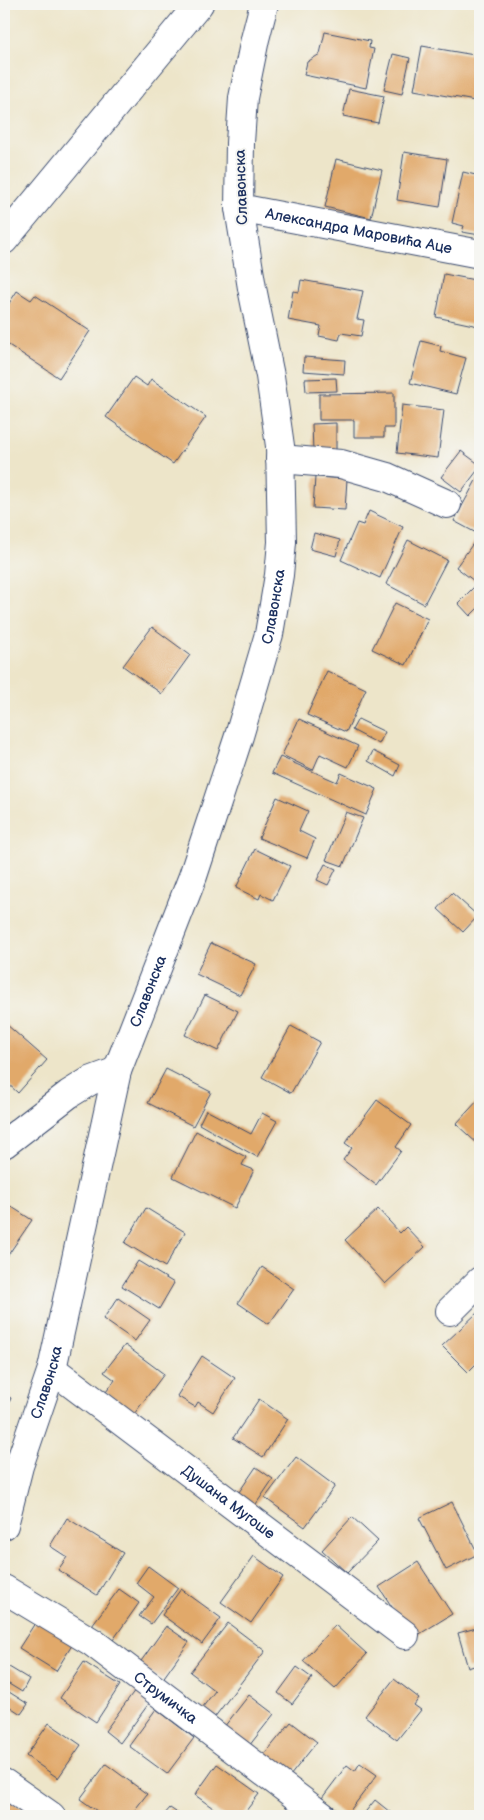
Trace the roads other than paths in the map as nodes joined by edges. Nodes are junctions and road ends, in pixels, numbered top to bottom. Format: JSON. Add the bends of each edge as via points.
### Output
{"nodes":[{"id":1,"x":199,"y":4,"type":"edge"},
{"id":2,"x":264,"y":4,"type":"edge"},
{"id":3,"x":239,"y":208,"type":"junction"},
{"id":4,"x":4,"y":240,"type":"edge"},
{"id":5,"x":480,"y":254,"type":"edge"},
{"id":6,"x":280,"y":459,"type":"junction"},
{"id":7,"x":447,"y":504,"type":"dead end"},
{"id":8,"x":117,"y":1072,"type":"junction"},
{"id":9,"x":4,"y":1144,"type":"edge"},
{"id":10,"x":480,"y":1281,"type":"edge"},
{"id":11,"x":450,"y":1312,"type":"dead end"},
{"id":12,"x":52,"y":1369,"type":"junction"},
{"id":13,"x":4,"y":1525,"type":"edge"},
{"id":14,"x":4,"y":1589,"type":"edge"},
{"id":15,"x":405,"y":1635,"type":"dead end"},
{"id":16,"x":4,"y":1783,"type":"edge"},
{"id":17,"x":51,"y":1816,"type":"edge"},
{"id":18,"x":322,"y":1816,"type":"edge"}],
"edges":[{"from":1,"to":4,"type":"street"},
{"from":2,"to":3,"type":"street","name":"Славонска","via":[[243,98]]},
{"from":3,"to":5,"type":"street","name":"Александра Маровића Аце"},
{"from":3,"to":6,"type":"street","name":"Славонска","via":[[270,376]]},
{"from":6,"to":7,"type":"street","via":[[341,464],[387,477]]},
{"from":6,"to":8,"type":"street","name":"Славонска","via":[[282,542],[269,634],[193,876]]},
{"from":8,"to":9,"type":"street","via":[[90,1081],[69,1094]]},
{"from":8,"to":12,"type":"street","name":"Славонска"},
{"from":10,"to":11,"type":"street"},
{"from":12,"to":13,"type":"street","name":"Славонска","via":[[19,1466]]},
{"from":12,"to":15,"type":"street","name":"Душана Мугоше"},
{"from":14,"to":18,"type":"street","name":"Струмичка","via":[[92,1642]]},
{"from":16,"to":17,"type":"street"}]}
